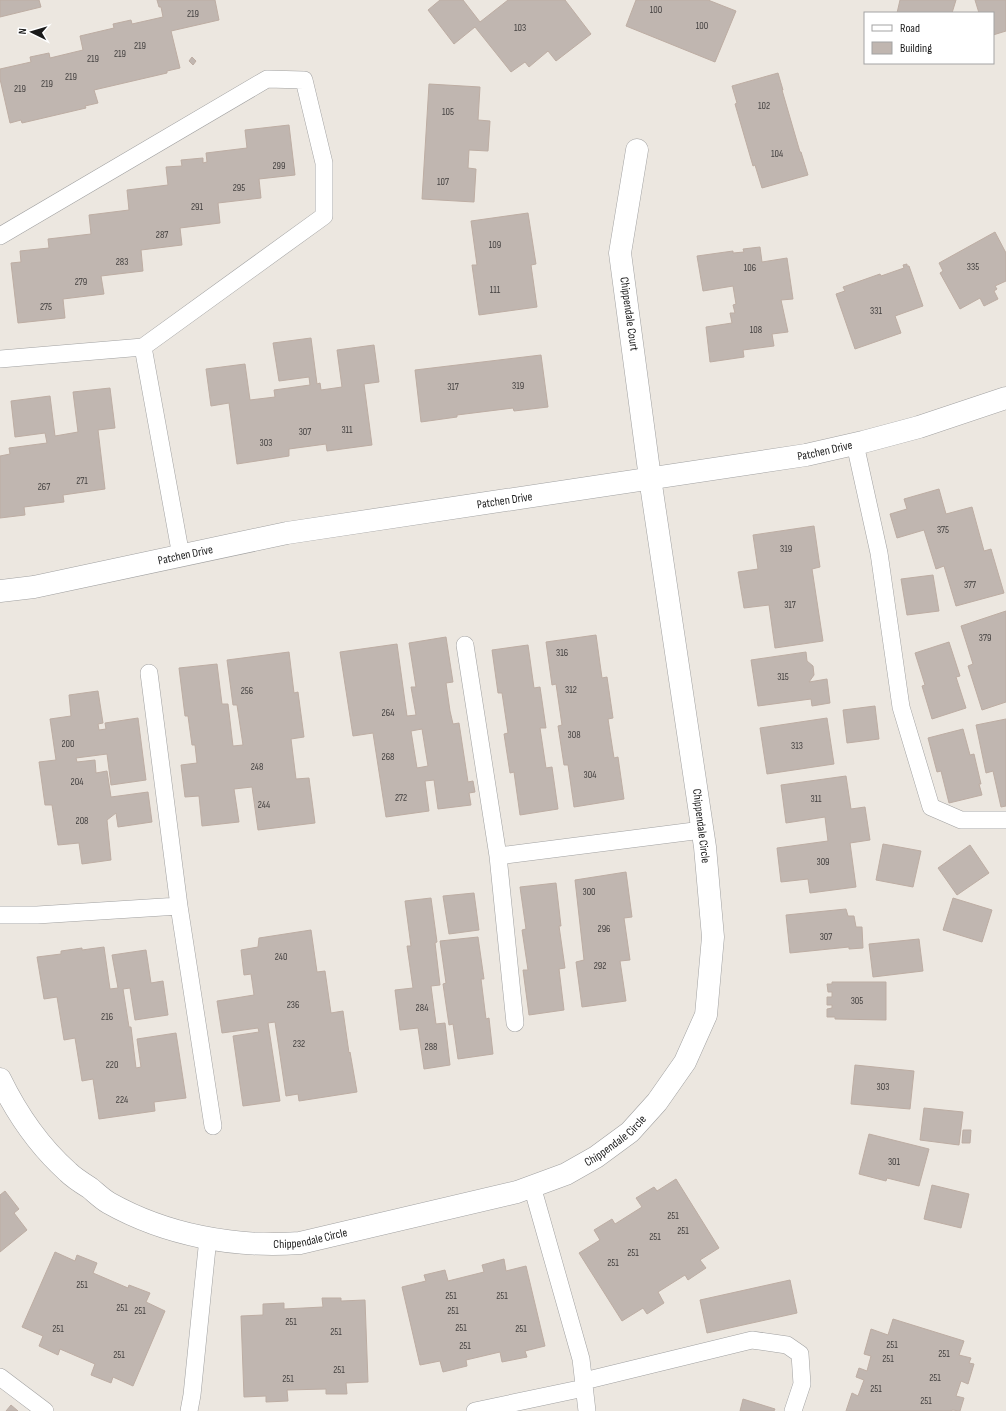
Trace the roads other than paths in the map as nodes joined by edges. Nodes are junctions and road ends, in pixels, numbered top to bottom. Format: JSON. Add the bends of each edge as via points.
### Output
{"nodes":[{"id":1,"x":638,"y":150,"type":"dead end"},
{"id":2,"x":0,"y":236,"type":"edge"},
{"id":3,"x":143,"y":348,"type":"junction"},
{"id":4,"x":0,"y":359,"type":"edge"},
{"id":5,"x":1006,"y":398,"type":"edge"},
{"id":6,"x":855,"y":444,"type":"junction"},
{"id":7,"x":650,"y":478,"type":"junction"},
{"id":8,"x":181,"y":556,"type":"junction"},
{"id":9,"x":0,"y":591,"type":"edge"},
{"id":10,"x":465,"y":645,"type":"dead end"},
{"id":11,"x":149,"y":673,"type":"dead end"},
{"id":12,"x":1006,"y":820,"type":"edge"},
{"id":13,"x":702,"y":830,"type":"junction"},
{"id":14,"x":498,"y":856,"type":"junction"},
{"id":15,"x":179,"y":906,"type":"junction"},
{"id":16,"x":0,"y":915,"type":"edge"},
{"id":17,"x":515,"y":1023,"type":"dead end"},
{"id":18,"x":1,"y":1084,"type":"edge"},
{"id":19,"x":212,"y":1126,"type":"dead end"},
{"id":20,"x":532,"y":1186,"type":"junction"},
{"id":21,"x":208,"y":1238,"type":"junction"},
{"id":22,"x":0,"y":1376,"type":"edge"},
{"id":23,"x":584,"y":1385,"type":"junction"},
{"id":24,"x":45,"y":1411,"type":"edge"},
{"id":25,"x":189,"y":1411,"type":"edge"},
{"id":26,"x":475,"y":1411,"type":"edge"},
{"id":27,"x":587,"y":1411,"type":"edge"},
{"id":28,"x":793,"y":1411,"type":"edge"}],
"edges":[{"from":1,"to":7,"type":"street","name":"Chippendale Court","via":[[620,253]]},
{"from":2,"to":3,"type":"lane","via":[[267,79],[304,80],[324,163],[324,216]]},
{"from":3,"to":4,"type":"lane"},
{"from":3,"to":8,"type":"lane"},
{"from":5,"to":6,"type":"street","name":"Patchen Drive","via":[[919,427]]},
{"from":6,"to":7,"type":"street","name":"Patchen Drive","via":[[806,455]]},
{"from":6,"to":12,"type":"lane","via":[[879,553],[901,707],[931,807],[961,820]]},
{"from":7,"to":8,"type":"street","name":"Patchen Drive","via":[[286,533]]},
{"from":7,"to":13,"type":"street","name":"Chippendale Circle"},
{"from":8,"to":9,"type":"street","name":"Patchen Drive","via":[[34,587]]},
{"from":10,"to":14,"type":"lane"},
{"from":11,"to":15,"type":"lane"},
{"from":13,"to":14,"type":"lane"},
{"from":13,"to":20,"type":"street","name":"Chippendale Circle","via":[[713,936],[706,1015],[685,1062],[657,1102],[630,1132],[566,1174]]},
{"from":14,"to":17,"type":"lane"},
{"from":15,"to":16,"type":"lane"},
{"from":15,"to":19,"type":"lane"},
{"from":18,"to":21,"type":"street","name":"Chippendale Circle","via":[[34,1136],[68,1172],[108,1202],[157,1226]]},
{"from":20,"to":21,"type":"street","name":"Chippendale Circle","via":[[517,1192],[300,1243],[240,1243]]},
{"from":20,"to":23,"type":"lane","via":[[581,1359]]},
{"from":21,"to":25,"type":"lane"},
{"from":22,"to":24,"type":"lane"},
{"from":23,"to":26,"type":"lane"},
{"from":23,"to":27,"type":"lane"},
{"from":23,"to":28,"type":"lane","via":[[752,1340],[787,1345],[800,1354],[802,1384]]}]}
